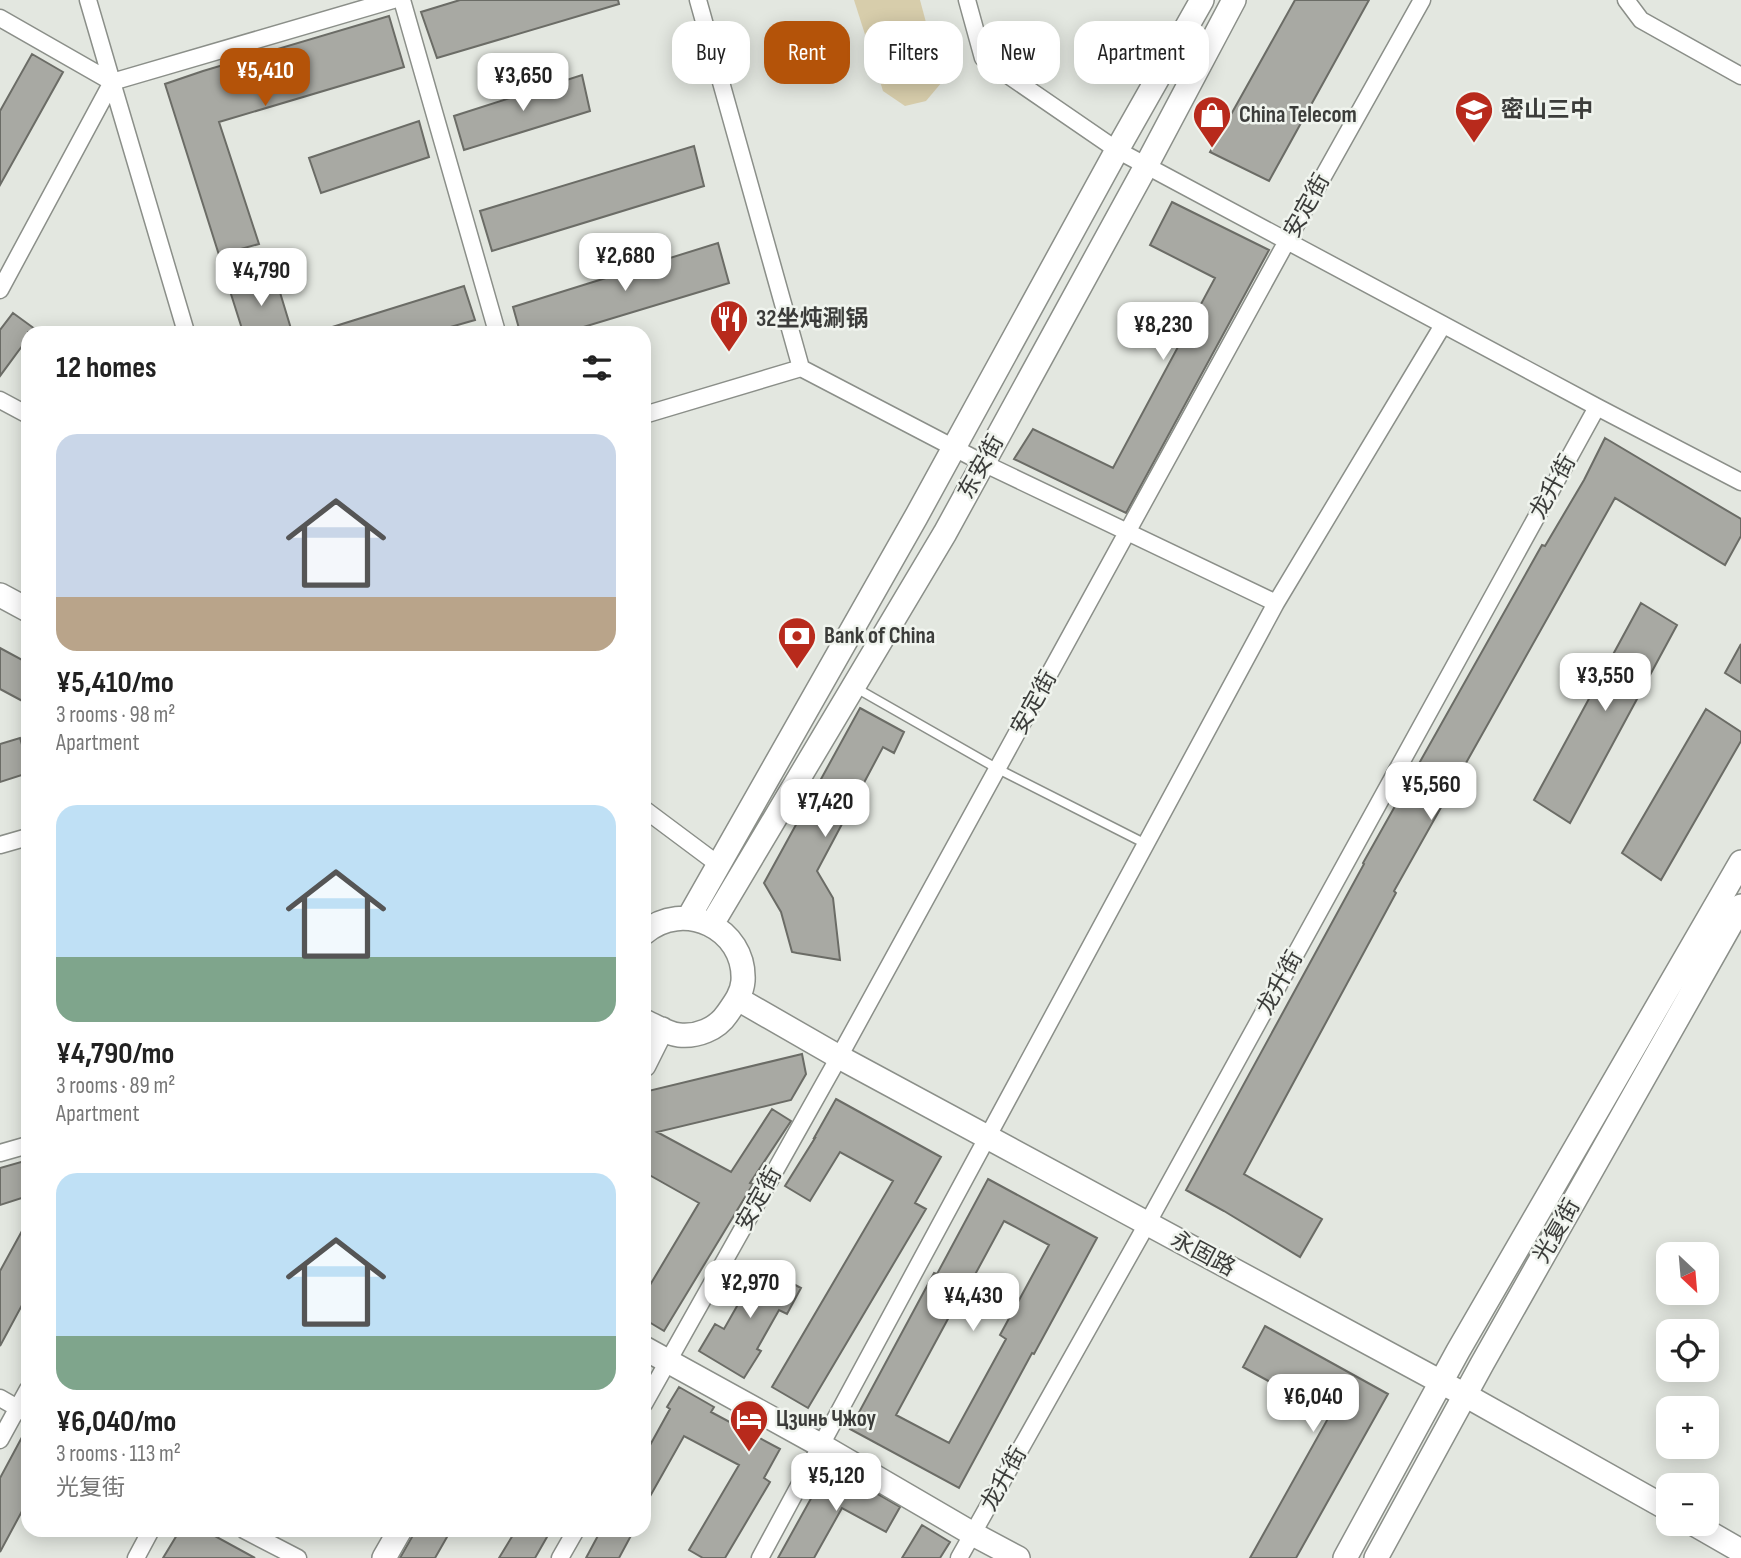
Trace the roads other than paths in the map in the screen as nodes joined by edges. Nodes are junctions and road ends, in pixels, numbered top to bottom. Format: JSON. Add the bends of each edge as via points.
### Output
{"nodes":[{"id":1,"x":88,"y":0,"type":"edge"},
{"id":2,"x":393,"y":0,"type":"edge"},
{"id":3,"x":402,"y":0,"type":"edge"},
{"id":4,"x":698,"y":0,"type":"edge"},
{"id":5,"x":967,"y":0,"type":"edge"},
{"id":6,"x":1202,"y":0,"type":"edge"},
{"id":7,"x":1234,"y":0,"type":"edge"},
{"id":8,"x":1422,"y":0,"type":"edge"},
{"id":9,"x":1626,"y":0,"type":"edge"},
{"id":10,"x":0,"y":18,"type":"edge"},
{"id":11,"x":1741,"y":76,"type":"edge"},
{"id":12,"x":112,"y":82,"type":"junction"},
{"id":13,"x":1117,"y":150,"type":"junction"},
{"id":14,"x":1146,"y":166,"type":"junction"},
{"id":15,"x":1287,"y":241,"type":"junction"},
{"id":16,"x":0,"y":290,"type":"edge"},
{"id":17,"x":1443,"y":325,"type":"junction"},
{"id":18,"x":184,"y":326,"type":"edge"},
{"id":19,"x":495,"y":326,"type":"edge"},
{"id":20,"x":801,"y":368,"type":"junction"},
{"id":21,"x":0,"y":400,"type":"edge"},
{"id":22,"x":1597,"y":407,"type":"junction"},
{"id":23,"x":21,"y":411,"type":"edge"},
{"id":24,"x":651,"y":413,"type":"edge"},
{"id":25,"x":954,"y":448,"type":"junction"},
{"id":26,"x":983,"y":463,"type":"junction"},
{"id":27,"x":1741,"y":482,"type":"edge"},
{"id":28,"x":1128,"y":532,"type":"junction"},
{"id":29,"x":0,"y":595,"type":"edge"},
{"id":30,"x":1276,"y":603,"type":"junction"},
{"id":31,"x":21,"y":606,"type":"edge"},
{"id":32,"x":853,"y":687,"type":"junction"},
{"id":33,"x":998,"y":769,"type":"junction"},
{"id":34,"x":651,"y":814,"type":"edge"},
{"id":35,"x":21,"y":839,"type":"edge"},
{"id":36,"x":0,"y":845,"type":"edge"},
{"id":37,"x":1146,"y":845,"type":"junction"},
{"id":38,"x":1741,"y":862,"type":"edge"},
{"id":39,"x":719,"y":865,"type":"junction"},
{"id":40,"x":1741,"y":906,"type":"edge"},
{"id":41,"x":689,"y":917,"type":"junction"},
{"id":42,"x":712,"y":924,"type":"junction"},
{"id":43,"x":651,"y":929,"type":"edge"},
{"id":44,"x":738,"y":999,"type":"junction"},
{"id":45,"x":653,"y":1025,"type":"edge"},
{"id":46,"x":839,"y":1058,"type":"junction"},
{"id":47,"x":988,"y":1138,"type":"junction"},
{"id":48,"x":21,"y":1147,"type":"edge"},
{"id":49,"x":0,"y":1153,"type":"edge"},
{"id":50,"x":1147,"y":1224,"type":"junction"},
{"id":51,"x":651,"y":1352,"type":"edge"},
{"id":52,"x":668,"y":1361,"type":"junction"},
{"id":53,"x":1441,"y":1382,"type":"junction"},
{"id":54,"x":651,"y":1391,"type":"edge"},
{"id":55,"x":1465,"y":1395,"type":"junction"},
{"id":56,"x":0,"y":1398,"type":"edge"},
{"id":57,"x":21,"y":1411,"type":"edge"},
{"id":58,"x":21,"y":1414,"type":"edge"},
{"id":59,"x":0,"y":1440,"type":"edge"},
{"id":60,"x":822,"y":1446,"type":"junction"},
{"id":61,"x":1656,"y":1502,"type":"edge"},
{"id":62,"x":973,"y":1534,"type":"junction"},
{"id":63,"x":1715,"y":1536,"type":"edge"},
{"id":64,"x":147,"y":1537,"type":"edge"},
{"id":65,"x":258,"y":1537,"type":"edge"},
{"id":66,"x":379,"y":1537,"type":"edge"},
{"id":67,"x":396,"y":1537,"type":"edge"},
{"id":68,"x":572,"y":1537,"type":"edge"},
{"id":69,"x":1741,"y":1551,"type":"edge"},
{"id":70,"x":136,"y":1558,"type":"edge"},
{"id":71,"x":298,"y":1558,"type":"edge"},
{"id":72,"x":368,"y":1558,"type":"edge"},
{"id":73,"x":384,"y":1558,"type":"edge"},
{"id":74,"x":560,"y":1558,"type":"edge"},
{"id":75,"x":760,"y":1558,"type":"edge"},
{"id":76,"x":959,"y":1558,"type":"edge"},
{"id":77,"x":1018,"y":1558,"type":"edge"},
{"id":78,"x":1345,"y":1558,"type":"edge"},
{"id":79,"x":1376,"y":1558,"type":"edge"}],
"edges":[{"from":1,"to":12,"type":"street"},
{"from":2,"to":12,"type":"street"},
{"from":3,"to":19,"type":"street"},
{"from":4,"to":20,"type":"street"},
{"from":5,"to":13,"type":"street","via":[[983,58]]},
{"from":6,"to":13,"type":"main road","name":"东安街"},
{"from":7,"to":14,"type":"main road","name":"东安街"},
{"from":8,"to":15,"type":"street","name":"安定街"},
{"from":9,"to":11,"type":"street","via":[[1641,20]]},
{"from":10,"to":12,"type":"street"},
{"from":12,"to":16,"type":"street"},
{"from":12,"to":18,"type":"street"},
{"from":13,"to":14,"type":"street"},
{"from":13,"to":25,"type":"main road","name":"东安街"},
{"from":14,"to":15,"type":"street"},
{"from":14,"to":26,"type":"main road","name":"东安街"},
{"from":15,"to":17,"type":"street"},
{"from":15,"to":28,"type":"street","name":"安定街"},
{"from":17,"to":22,"type":"street"},
{"from":17,"to":30,"type":"street"},
{"from":20,"to":24,"type":"street"},
{"from":20,"to":25,"type":"street"},
{"from":21,"to":23,"type":"street"},
{"from":22,"to":27,"type":"street"},
{"from":22,"to":50,"type":"street","name":"龙升街"},
{"from":25,"to":26,"type":"street"},
{"from":25,"to":39,"type":"main road","name":"东安街"},
{"from":26,"to":28,"type":"street"},
{"from":26,"to":32,"type":"main road","name":"东安街"},
{"from":28,"to":30,"type":"street"},
{"from":28,"to":33,"type":"street","name":"安定街"},
{"from":29,"to":31,"type":"main road"},
{"from":30,"to":37,"type":"street"},
{"from":32,"to":33,"type":"lane"},
{"from":32,"to":42,"type":"main road","name":"东安街"},
{"from":33,"to":37,"type":"lane"},
{"from":33,"to":46,"type":"street","name":"安定街"},
{"from":34,"to":39,"type":"street"},
{"from":35,"to":36,"type":"street"},
{"from":37,"to":47,"type":"street"},
{"from":38,"to":53,"type":"main road"},
{"from":39,"to":41,"type":"main road","name":"东安街"},
{"from":40,"to":55,"type":"main road","name":"光复街"},
{"from":41,"to":42,"type":"main road"},
{"from":41,"to":43,"type":"main road","via":[[666,920]]},
{"from":42,"to":44,"type":"main road","via":[[729,939],[740,959],[743,982]]},
{"from":44,"to":45,"type":"main road","via":[[721,1022],[701,1033],[678,1035]]},
{"from":44,"to":46,"type":"main road","name":"永固路"},
{"from":46,"to":47,"type":"main road","name":"永固路"},
{"from":46,"to":52,"type":"street","name":"安定街"},
{"from":47,"to":50,"type":"main road","name":"永固路"},
{"from":47,"to":60,"type":"street"},
{"from":48,"to":49,"type":"street"},
{"from":50,"to":53,"type":"main road","name":"永固路"},
{"from":50,"to":62,"type":"street","name":"龙升街"},
{"from":51,"to":52,"type":"main road"},
{"from":52,"to":54,"type":"street","name":"安定街"},
{"from":52,"to":60,"type":"main road"},
{"from":53,"to":55,"type":"main road","name":"永固路"},
{"from":53,"to":78,"type":"main road"},
{"from":55,"to":61,"type":"main road","name":"永固路"},
{"from":55,"to":79,"type":"main road","name":"光复街"},
{"from":56,"to":57,"type":"street"},
{"from":58,"to":59,"type":"street"},
{"from":60,"to":62,"type":"main road"},
{"from":60,"to":75,"type":"street"},
{"from":62,"to":76,"type":"street","name":"龙升街"},
{"from":62,"to":77,"type":"main road"},
{"from":63,"to":69,"type":"main road"},
{"from":64,"to":70,"type":"street"},
{"from":65,"to":71,"type":"street"},
{"from":66,"to":72,"type":"main road"},
{"from":67,"to":73,"type":"main road"},
{"from":68,"to":74,"type":"street"}]}
